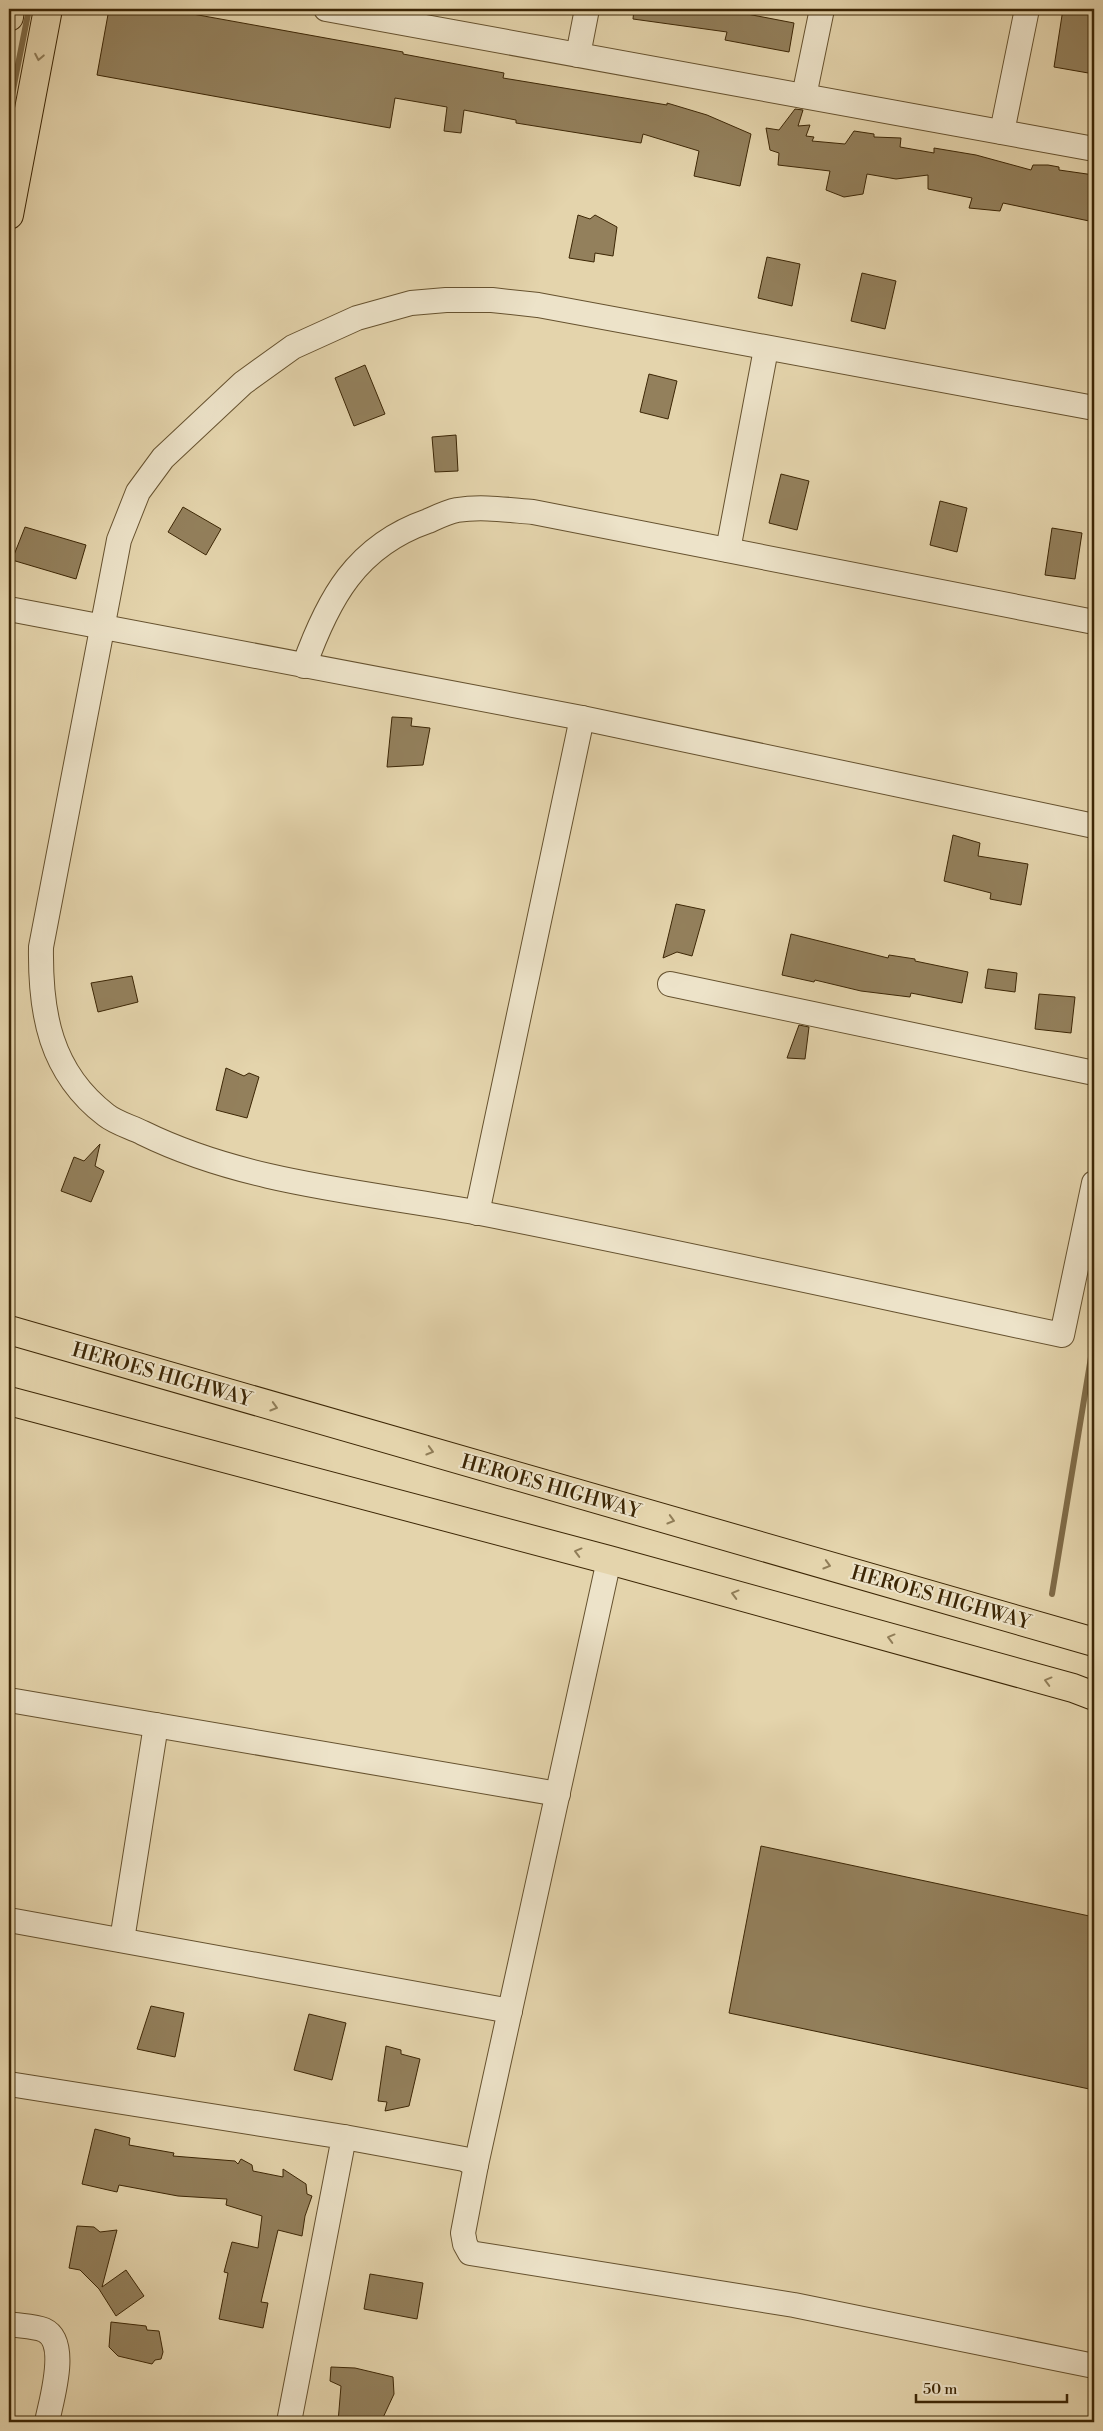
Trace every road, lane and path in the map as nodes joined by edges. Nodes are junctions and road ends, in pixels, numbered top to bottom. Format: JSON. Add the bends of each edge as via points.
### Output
{"nodes":[{"id":1,"x":10,"y":9,"type":"edge"},
{"id":2,"x":48,"y":9,"type":"edge"},
{"id":3,"x":326,"y":9,"type":"edge"},
{"id":4,"x":587,"y":9,"type":"edge"},
{"id":5,"x":822,"y":9,"type":"edge"},
{"id":6,"x":1027,"y":9,"type":"edge"},
{"id":7,"x":9,"y":17,"type":"edge"},
{"id":8,"x":578,"y":55,"type":"junction"},
{"id":9,"x":804,"y":96,"type":"junction"},
{"id":10,"x":1002,"y":132,"type":"junction"},
{"id":11,"x":1094,"y":149,"type":"edge"},
{"id":12,"x":9,"y":215,"type":"edge"},
{"id":13,"x":766,"y":349,"type":"junction"},
{"id":14,"x":1094,"y":408,"type":"edge"},
{"id":15,"x":728,"y":550,"type":"junction"},
{"id":16,"x":9,"y":609,"type":"edge"},
{"id":17,"x":1094,"y":622,"type":"edge"},
{"id":18,"x":101,"y":625,"type":"junction"},
{"id":19,"x":304,"y":666,"type":"junction"},
{"id":20,"x":582,"y":718,"type":"junction"},
{"id":21,"x":1094,"y":826,"type":"edge"},
{"id":22,"x":670,"y":984,"type":"dead end"},
{"id":23,"x":1094,"y":1073,"type":"edge"},
{"id":24,"x":1094,"y":1183,"type":"edge"},
{"id":25,"x":477,"y":1213,"type":"junction"},
{"id":26,"x":9,"y":1330,"type":"edge"},
{"id":27,"x":9,"y":1401,"type":"edge"},
{"id":28,"x":609,"y":1560,"type":"junction"},
{"id":29,"x":1094,"y":1642,"type":"edge"},
{"id":30,"x":1094,"y":1696,"type":"edge"},
{"id":31,"x":9,"y":1700,"type":"edge"},
{"id":32,"x":156,"y":1725,"type":"junction"},
{"id":33,"x":558,"y":1794,"type":"junction"},
{"id":34,"x":9,"y":1920,"type":"edge"},
{"id":35,"x":122,"y":1940,"type":"junction"},
{"id":36,"x":510,"y":2011,"type":"junction"},
{"id":37,"x":9,"y":2084,"type":"edge"},
{"id":38,"x":344,"y":2137,"type":"junction"},
{"id":39,"x":476,"y":2165,"type":"junction"},
{"id":40,"x":9,"y":2324,"type":"edge"},
{"id":41,"x":1094,"y":2366,"type":"edge"},
{"id":42,"x":47,"y":2422,"type":"edge"},
{"id":43,"x":289,"y":2422,"type":"edge"}],
"edges":[{"from":1,"to":7,"type":"main road"},
{"from":2,"to":12,"type":"main road","one_way":true},
{"from":3,"to":8,"type":"street"},
{"from":4,"to":8,"type":"street"},
{"from":5,"to":9,"type":"street"},
{"from":6,"to":10,"type":"street"},
{"from":8,"to":9,"type":"street"},
{"from":9,"to":10,"type":"street"},
{"from":10,"to":11,"type":"street"},
{"from":13,"to":14,"type":"street"},
{"from":13,"to":15,"type":"street"},
{"from":13,"to":18,"type":"street","via":[[538,305],[492,300],[411,303],[357,318],[293,347],[243,383],[163,458],[138,492],[119,540]]},
{"from":15,"to":17,"type":"street"},
{"from":15,"to":19,"type":"street","via":[[533,512],[456,510],[406,528],[378,546],[335,595],[318,625]]},
{"from":16,"to":18,"type":"street"},
{"from":18,"to":19,"type":"street"},
{"from":18,"to":25,"type":"street","via":[[41,946],[40,980],[47,1027],[59,1059],[78,1087],[107,1116],[224,1165],[360,1194]]},
{"from":19,"to":20,"type":"street"},
{"from":20,"to":21,"type":"street"},
{"from":20,"to":25,"type":"street"},
{"from":22,"to":23,"type":"street"},
{"from":24,"to":25,"type":"street","via":[[1062,1335]]},
{"from":26,"to":29,"type":"main road","name":"HEROES HIGHWAY","one_way":true},
{"from":28,"to":27,"type":"main road","one_way":true},
{"from":30,"to":28,"type":"main road","one_way":true},
{"from":28,"to":33,"type":"street"},
{"from":31,"to":32,"type":"street"},
{"from":32,"to":33,"type":"street"},
{"from":32,"to":35,"type":"street"},
{"from":33,"to":36,"type":"street"},
{"from":34,"to":35,"type":"street"},
{"from":35,"to":36,"type":"street"},
{"from":36,"to":39,"type":"street"},
{"from":37,"to":38,"type":"street"},
{"from":38,"to":39,"type":"street"},
{"from":38,"to":43,"type":"street"},
{"from":39,"to":41,"type":"street","via":[[463,2233],[470,2253],[794,2305]]},
{"from":40,"to":42,"type":"street","via":[[44,2330],[54,2339],[58,2352],[57,2374]]}]}
